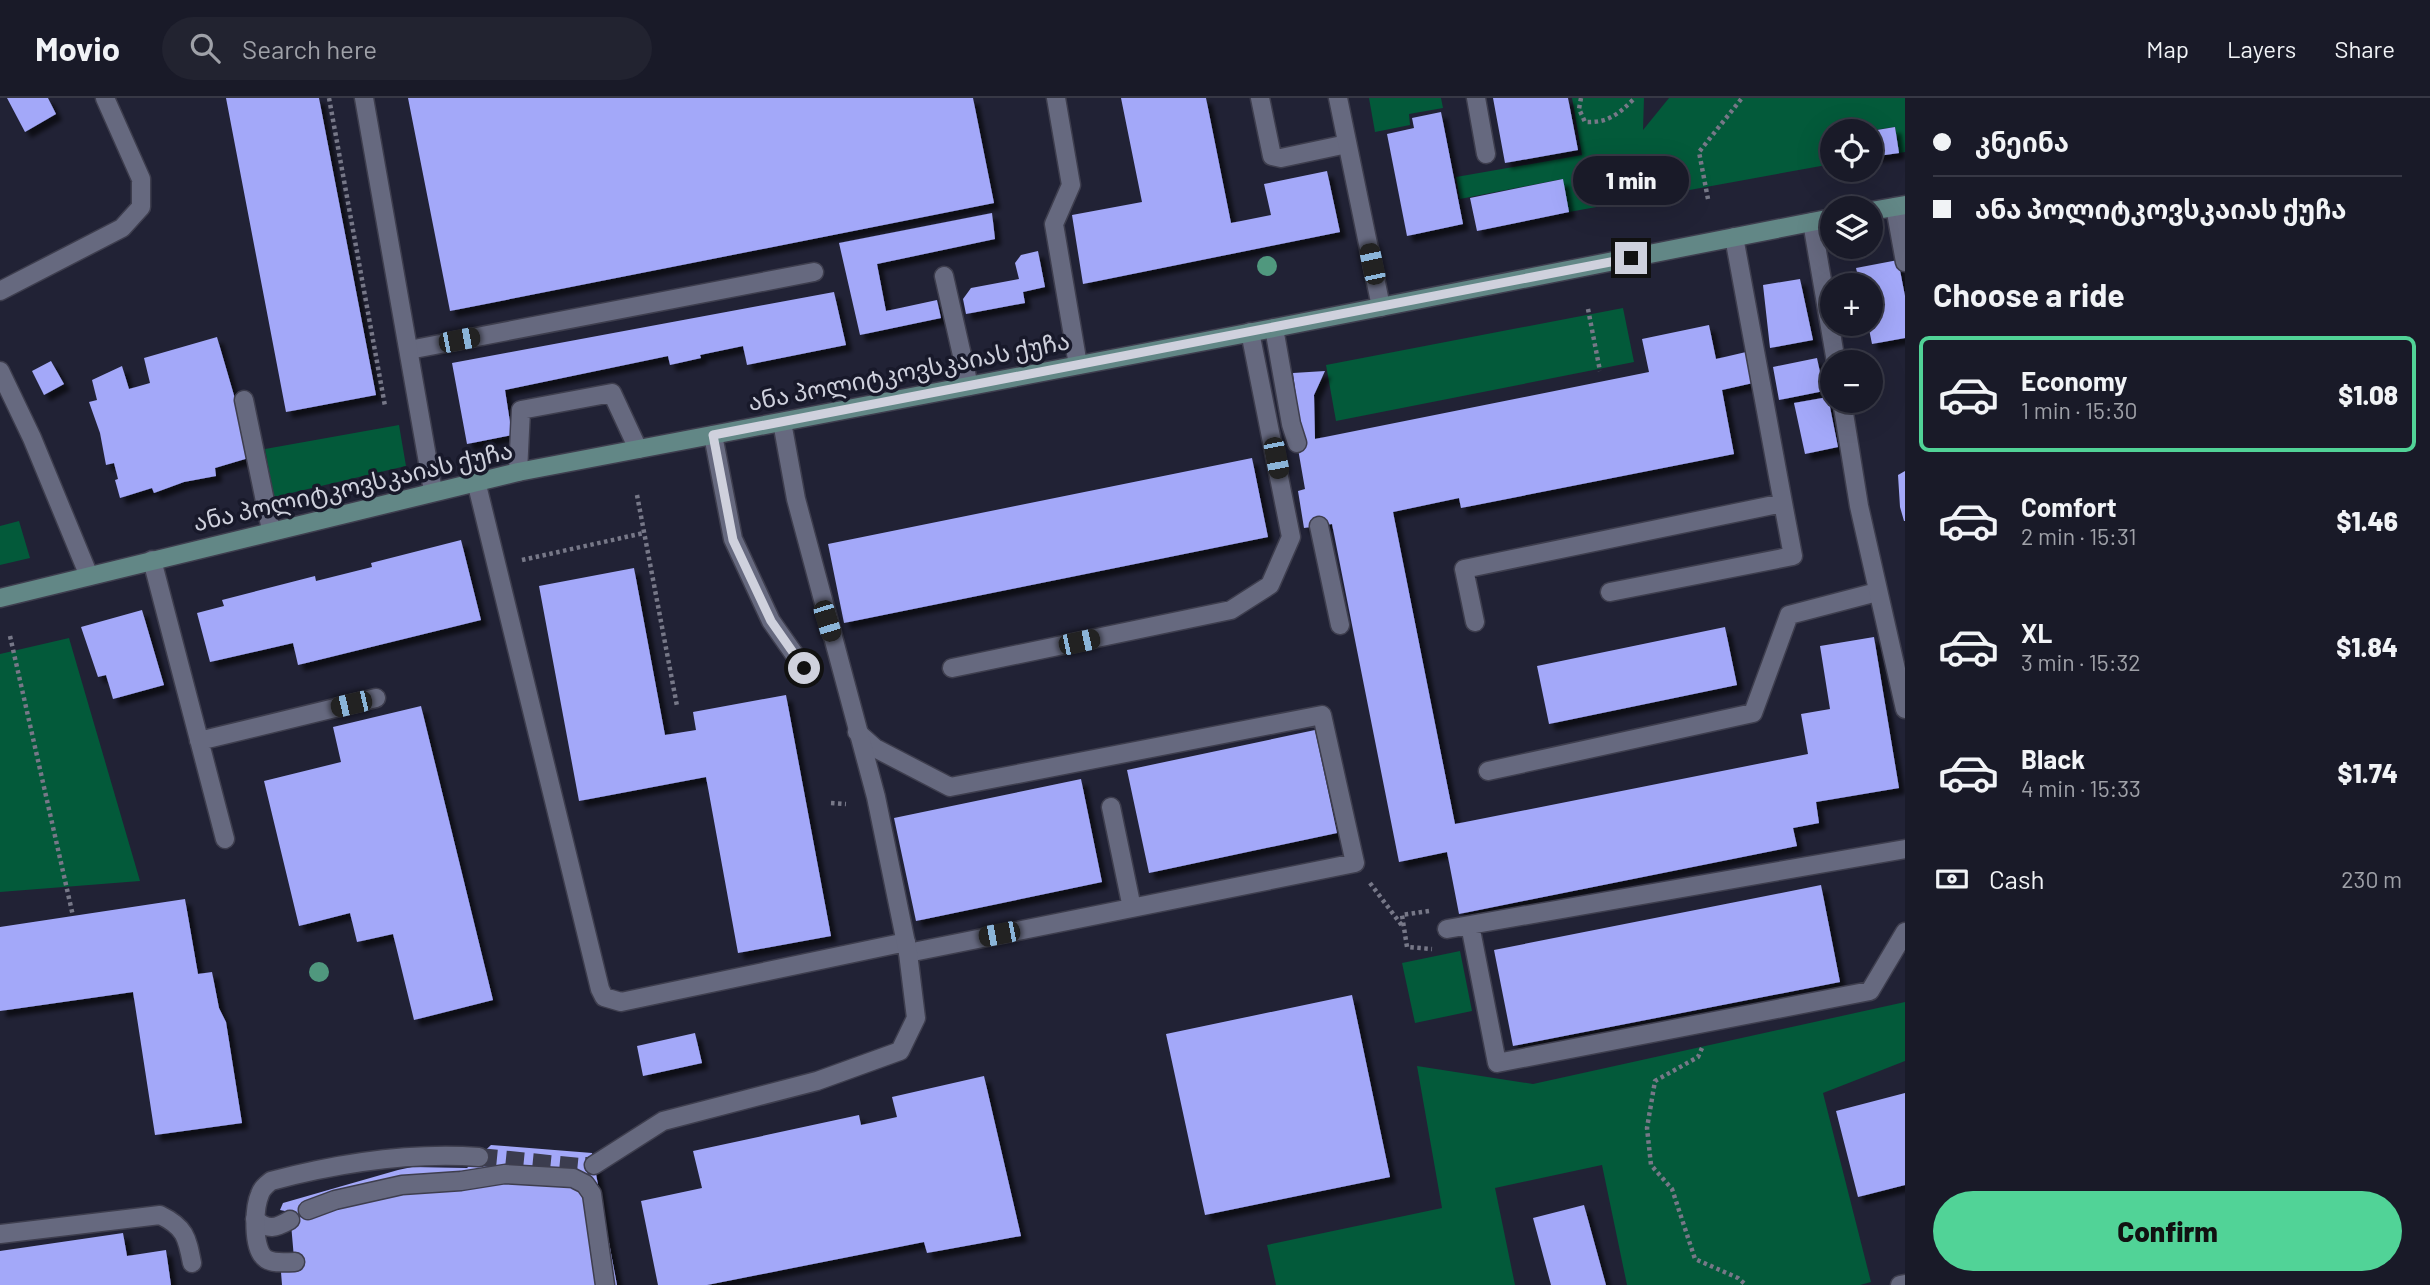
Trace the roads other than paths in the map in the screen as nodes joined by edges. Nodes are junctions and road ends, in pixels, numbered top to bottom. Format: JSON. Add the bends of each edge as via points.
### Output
{"nodes":[{"id":1,"x":105,"y":98,"type":"edge"},
{"id":2,"x":364,"y":98,"type":"edge"},
{"id":3,"x":1056,"y":98,"type":"edge"},
{"id":4,"x":1260,"y":98,"type":"edge"},
{"id":5,"x":1338,"y":98,"type":"edge"},
{"id":6,"x":1476,"y":98,"type":"edge"},
{"id":7,"x":1348,"y":144,"type":"junction"},
{"id":8,"x":1486,"y":154,"type":"dead end"},
{"id":9,"x":1900,"y":206,"type":"edge"},
{"id":10,"x":1820,"y":220,"type":"edge"},
{"id":11,"x":1812,"y":222,"type":"junction"},
{"id":12,"x":1734,"y":237,"type":"junction"},
{"id":13,"x":1905,"y":262,"type":"edge"},
{"id":14,"x":814,"y":272,"type":"dead end"},
{"id":15,"x":944,"y":276,"type":"dead end"},
{"id":16,"x":0,"y":291,"type":"edge"},
{"id":17,"x":1381,"y":307,"type":"junction"},
{"id":18,"x":1274,"y":328,"type":"junction"},
{"id":19,"x":1250,"y":332,"type":"junction"},
{"id":20,"x":409,"y":350,"type":"junction"},
{"id":21,"x":1834,"y":350,"type":"edge"},
{"id":22,"x":1078,"y":365,"type":"junction"},
{"id":23,"x":0,"y":371,"type":"edge"},
{"id":24,"x":969,"y":386,"type":"junction"},
{"id":25,"x":244,"y":400,"type":"dead end"},
{"id":26,"x":1844,"y":413,"type":"edge"},
{"id":27,"x":782,"y":422,"type":"junction"},
{"id":28,"x":713,"y":435,"type":"junction"},
{"id":29,"x":1297,"y":443,"type":"dead end"},
{"id":30,"x":638,"y":449,"type":"junction"},
{"id":31,"x":518,"y":472,"type":"junction"},
{"id":32,"x":476,"y":481,"type":"junction"},
{"id":33,"x":433,"y":491,"type":"junction"},
{"id":34,"x":1783,"y":503,"type":"junction"},
{"id":35,"x":1319,"y":526,"type":"dead end"},
{"id":36,"x":271,"y":530,"type":"junction"},
{"id":37,"x":152,"y":560,"type":"junction"},
{"id":38,"x":89,"y":576,"type":"junction"},
{"id":39,"x":1610,"y":592,"type":"dead end"},
{"id":40,"x":1877,"y":592,"type":"junction"},
{"id":41,"x":0,"y":598,"type":"edge"},
{"id":42,"x":1475,"y":622,"type":"dead end"},
{"id":43,"x":1340,"y":625,"type":"dead end"},
{"id":44,"x":804,"y":668,"type":"dead end"},
{"id":45,"x":952,"y":668,"type":"dead end"},
{"id":46,"x":376,"y":698,"type":"dead end"},
{"id":47,"x":1905,"y":703,"type":"edge"},
{"id":48,"x":857,"y":732,"type":"junction"},
{"id":49,"x":199,"y":741,"type":"junction"},
{"id":50,"x":1488,"y":771,"type":"dead end"},
{"id":51,"x":1111,"y":807,"type":"dead end"},
{"id":52,"x":225,"y":839,"type":"dead end"},
{"id":53,"x":1905,"y":849,"type":"edge"},
{"id":54,"x":1132,"y":908,"type":"junction"},
{"id":55,"x":1470,"y":925,"type":"junction"},
{"id":56,"x":1447,"y":929,"type":"dead end"},
{"id":57,"x":1905,"y":932,"type":"edge"},
{"id":58,"x":907,"y":948,"type":"junction"},
{"id":59,"x":480,"y":1157,"type":"tunnel mouth"},
{"id":60,"x":594,"y":1165,"type":"tunnel mouth"},
{"id":61,"x":308,"y":1210,"type":"dead end"},
{"id":62,"x":256,"y":1219,"type":"junction"},
{"id":63,"x":290,"y":1220,"type":"dead end"},
{"id":64,"x":0,"y":1234,"type":"edge"},
{"id":65,"x":295,"y":1262,"type":"dead end"},
{"id":66,"x":192,"y":1263,"type":"dead end"},
{"id":67,"x":605,"y":1285,"type":"edge"}],
"edges":[{"from":1,"to":16,"type":"street","via":[[141,179],[141,208],[122,228]]},
{"from":2,"to":20,"type":"street"},
{"from":3,"to":22,"type":"street","via":[[1071,184],[1054,224]]},
{"from":4,"to":7,"type":"street","via":[[1272,156],[1282,158]]},
{"from":5,"to":7,"type":"street"},
{"from":6,"to":8,"type":"street"},
{"from":7,"to":17,"type":"street"},
{"from":9,"to":13,"type":"street"},
{"from":10,"to":11,"type":"street","name":"ანა პოლიტკოვსკაიას ქუჩა"},
{"from":11,"to":12,"type":"street","name":"ანა პოლიტკოვსკაიას ქუჩა"},
{"from":11,"to":21,"type":"street"},
{"from":12,"to":17,"type":"street","name":"ანა პოლიტკოვსკაიას ქუჩა"},
{"from":12,"to":34,"type":"street"},
{"from":14,"to":20,"type":"street"},
{"from":15,"to":24,"type":"street"},
{"from":17,"to":18,"type":"street","name":"ანა პოლიტკოვსკაიას ქუჩა"},
{"from":18,"to":19,"type":"street","name":"ანა პოლიტკოვსკაიას ქუჩა"},
{"from":18,"to":29,"type":"street"},
{"from":19,"to":22,"type":"street","name":"ანა პოლიტკოვსკაიას ქუჩა"},
{"from":19,"to":45,"type":"street","via":[[1291,537],[1270,584],[1231,610]]},
{"from":20,"to":33,"type":"street"},
{"from":22,"to":24,"type":"street","name":"ანა პოლიტკოვსკაიას ქუჩა"},
{"from":23,"to":38,"type":"street"},
{"from":24,"to":27,"type":"street","name":"ანა პოლიტკოვსკაიას ქუჩა"},
{"from":25,"to":36,"type":"street"},
{"from":26,"to":40,"type":"street"},
{"from":27,"to":28,"type":"street","name":"ანა პოლიტკოვსკაიას ქუჩა"},
{"from":27,"to":48,"type":"street","via":[[796,499]]},
{"from":28,"to":30,"type":"street","name":"ანა პოლიტკოვსკაიას ქუჩა"},
{"from":28,"to":44,"type":"street","via":[[733,540],[771,621]]},
{"from":30,"to":31,"type":"street","name":"ანა პოლიტკოვსკაიას ქუჩა"},
{"from":30,"to":31,"type":"street","via":[[612,393],[520,410]]},
{"from":31,"to":32,"type":"street","name":"ანა პოლიტკოვსკაიას ქუჩა"},
{"from":32,"to":33,"type":"street","name":"ანა პოლიტკოვსკაიას ქუჩა"},
{"from":32,"to":58,"type":"street","via":[[604,998],[621,1002]]},
{"from":33,"to":36,"type":"street","name":"ანა პოლიტკოვსკაიას ქუჩა"},
{"from":34,"to":39,"type":"street","via":[[1793,556]]},
{"from":34,"to":42,"type":"street","via":[[1464,569]]},
{"from":35,"to":43,"type":"street"},
{"from":36,"to":37,"type":"street","name":"ანა პოლიტკოვსკაიას ქუჩა"},
{"from":37,"to":38,"type":"street","name":"ანა პოლიტკოვსკაიას ქუჩა"},
{"from":37,"to":49,"type":"street"},
{"from":38,"to":41,"type":"street","name":"ანა პოლიტკოვსკაიას ქუჩა"},
{"from":40,"to":47,"type":"street"},
{"from":40,"to":50,"type":"street","via":[[1789,615],[1753,713]]},
{"from":46,"to":49,"type":"street"},
{"from":48,"to":54,"type":"street","via":[[875,748],[950,788],[1322,715],[1332,783],[1354,863]]},
{"from":48,"to":58,"type":"street","via":[[876,797]]},
{"from":49,"to":52,"type":"street"},
{"from":51,"to":54,"type":"street"},
{"from":53,"to":55,"type":"street"},
{"from":54,"to":58,"type":"street"},
{"from":55,"to":56,"type":"street"},
{"from":55,"to":57,"type":"street","via":[[1497,1063],[1870,991]]},
{"from":58,"to":60,"type":"street","via":[[916,1018],[900,1051],[817,1081],[663,1121]]},
{"from":59,"to":62,"type":"street","via":[[391,1157],[271,1181],[261,1190]]},
{"from":61,"to":67,"type":"street","via":[[402,1185],[505,1174],[573,1178],[592,1194]]},
{"from":62,"to":63,"type":"street","via":[[270,1228]]},
{"from":62,"to":65,"type":"street","via":[[259,1251],[265,1259]]},
{"from":64,"to":66,"type":"street","via":[[160,1215],[177,1223]]}]}
